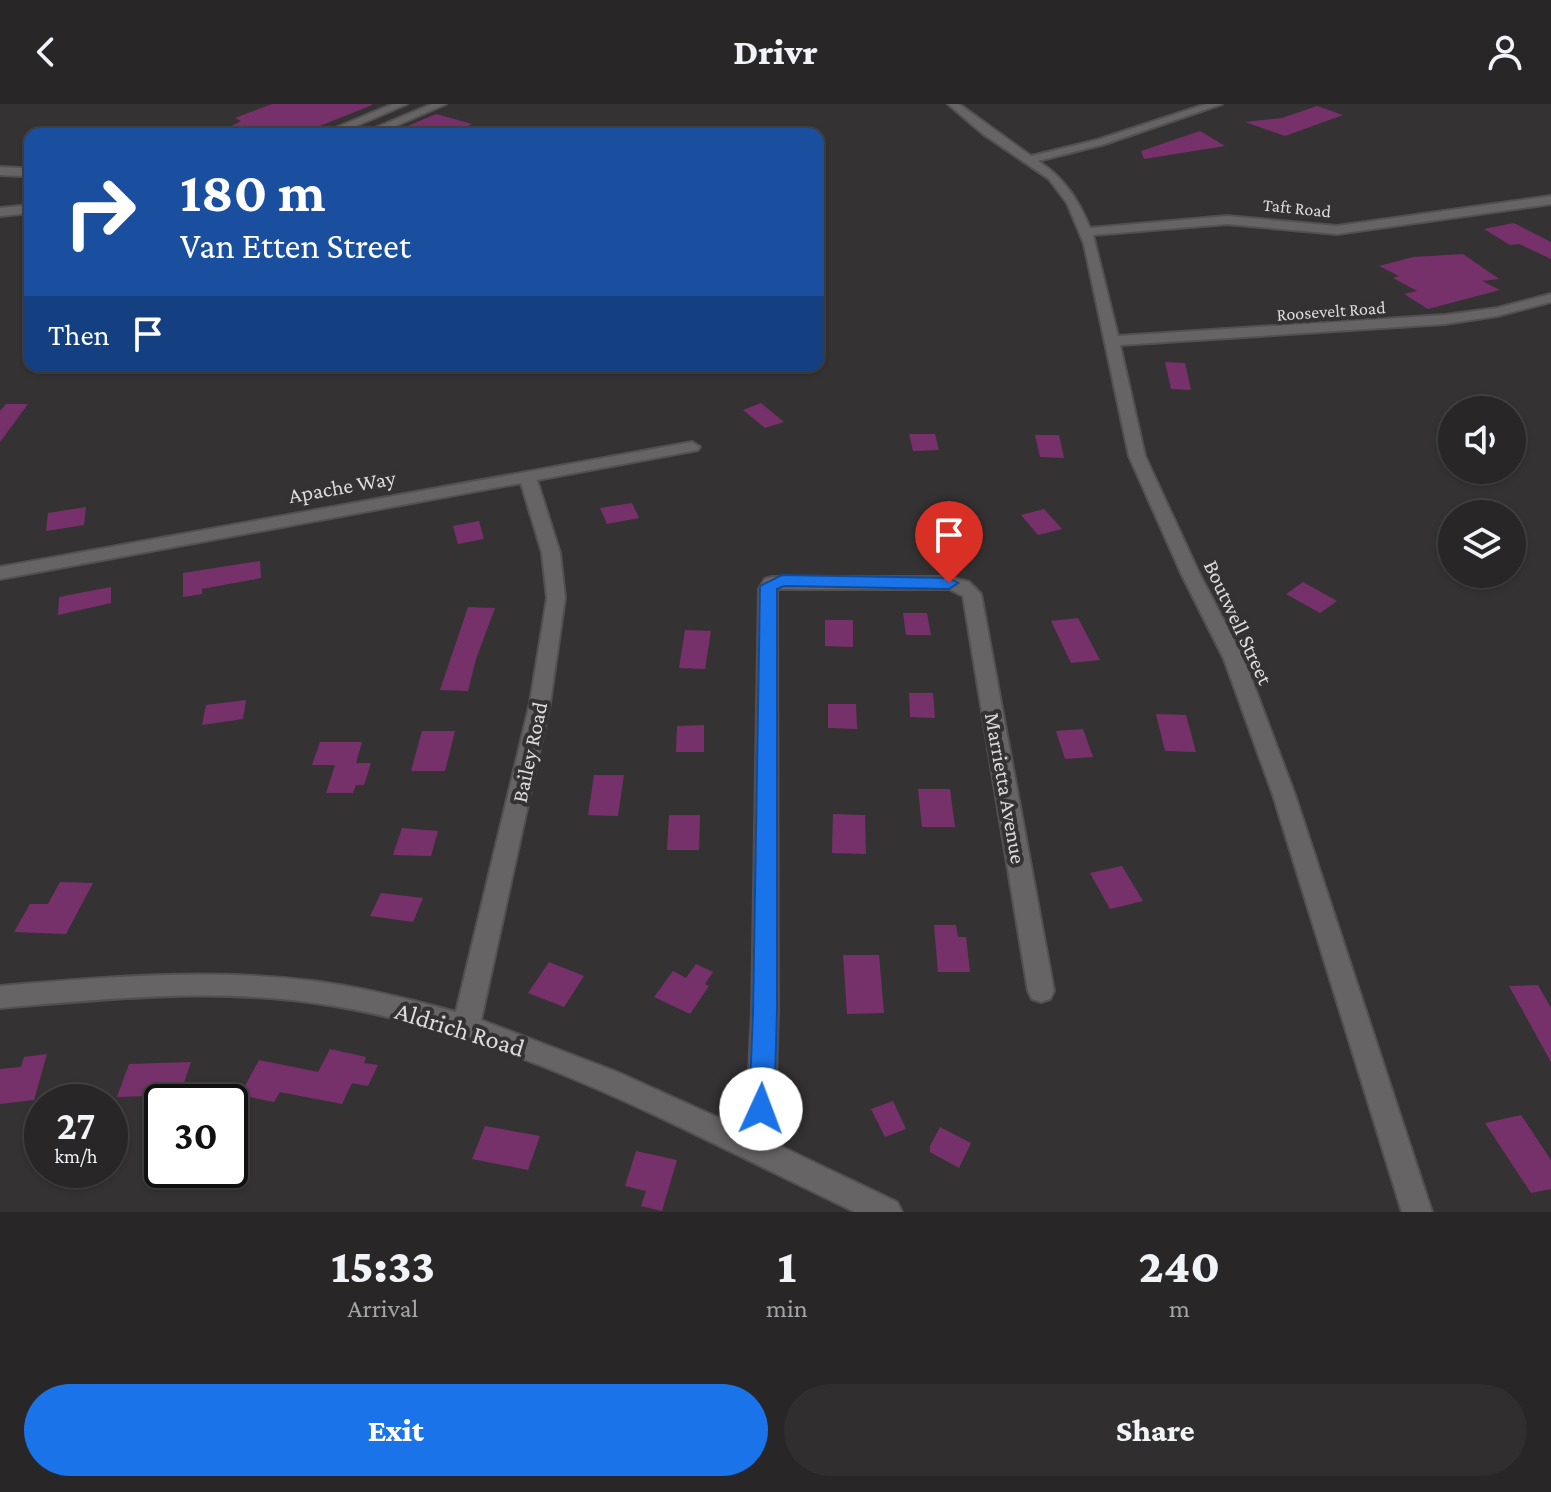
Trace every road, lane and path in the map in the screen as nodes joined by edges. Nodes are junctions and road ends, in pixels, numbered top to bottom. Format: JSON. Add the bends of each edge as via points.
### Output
{"nodes":[{"id":1,"x":402,"y":104,"type":"edge"},
{"id":2,"x":422,"y":104,"type":"edge"},
{"id":3,"x":441,"y":104,"type":"edge"},
{"id":4,"x":953,"y":104,"type":"edge"},
{"id":5,"x":1217,"y":104,"type":"edge"},
{"id":6,"x":342,"y":128,"type":"edge"},
{"id":7,"x":362,"y":128,"type":"edge"},
{"id":8,"x":382,"y":128,"type":"edge"},
{"id":9,"x":1032,"y":159,"type":"junction"},
{"id":10,"x":0,"y":171,"type":"edge"},
{"id":11,"x":22,"y":172,"type":"dead end"},
{"id":12,"x":1551,"y":200,"type":"edge"},
{"id":13,"x":24,"y":210,"type":"edge"},
{"id":14,"x":0,"y":212,"type":"edge"},
{"id":15,"x":1085,"y":232,"type":"junction"},
{"id":16,"x":1551,"y":298,"type":"edge"},
{"id":17,"x":1111,"y":341,"type":"junction"},
{"id":18,"x":692,"y":447,"type":"dead end"},
{"id":19,"x":528,"y":477,"type":"junction"},
{"id":20,"x":0,"y":573,"type":"edge"},
{"id":21,"x":1041,"y":991,"type":"dead end"},
{"id":22,"x":0,"y":997,"type":"edge"},
{"id":23,"x":466,"y":1027,"type":"junction"},
{"id":24,"x":748,"y":1147,"type":"junction"},
{"id":25,"x":887,"y":1212,"type":"edge"},
{"id":26,"x":1417,"y":1212,"type":"edge"}],
"edges":[{"from":1,"to":6,"type":"street"},
{"from":2,"to":7,"type":"street"},
{"from":3,"to":8,"type":"street"},
{"from":4,"to":9,"type":"street","name":"Boutwell Street"},
{"from":5,"to":9,"type":"street"},
{"from":9,"to":15,"type":"street","name":"Boutwell Street","via":[[1066,192]]},
{"from":10,"to":11,"type":"street"},
{"from":12,"to":15,"type":"street","name":"Taft Road","via":[[1337,230],[1215,220]]},
{"from":13,"to":14,"type":"street"},
{"from":15,"to":17,"type":"street","name":"Boutwell Street"},
{"from":16,"to":17,"type":"street","name":"Roosevelt Road","via":[[1435,323]]},
{"from":17,"to":26,"type":"street","name":"Boutwell Street","via":[[1137,456],[1234,659],[1284,795]]},
{"from":18,"to":19,"type":"street","name":"Apache Way"},
{"from":19,"to":20,"type":"street","name":"Apache Way"},
{"from":19,"to":23,"type":"street","name":"Bailey Road","via":[[551,553],[556,598],[540,703]]},
{"from":21,"to":24,"type":"street","name":"Marrietta Avenue","via":[[974,600],[965,588],[949,583],[772,583],[762,1095],[760,1120]]},
{"from":22,"to":23,"type":"street","name":"Aldrich Road","via":[[244,986],[354,998]]},
{"from":23,"to":24,"type":"street","name":"Aldrich Road","via":[[645,1098]]},
{"from":24,"to":25,"type":"street","name":"Aldrich Road"}]}
